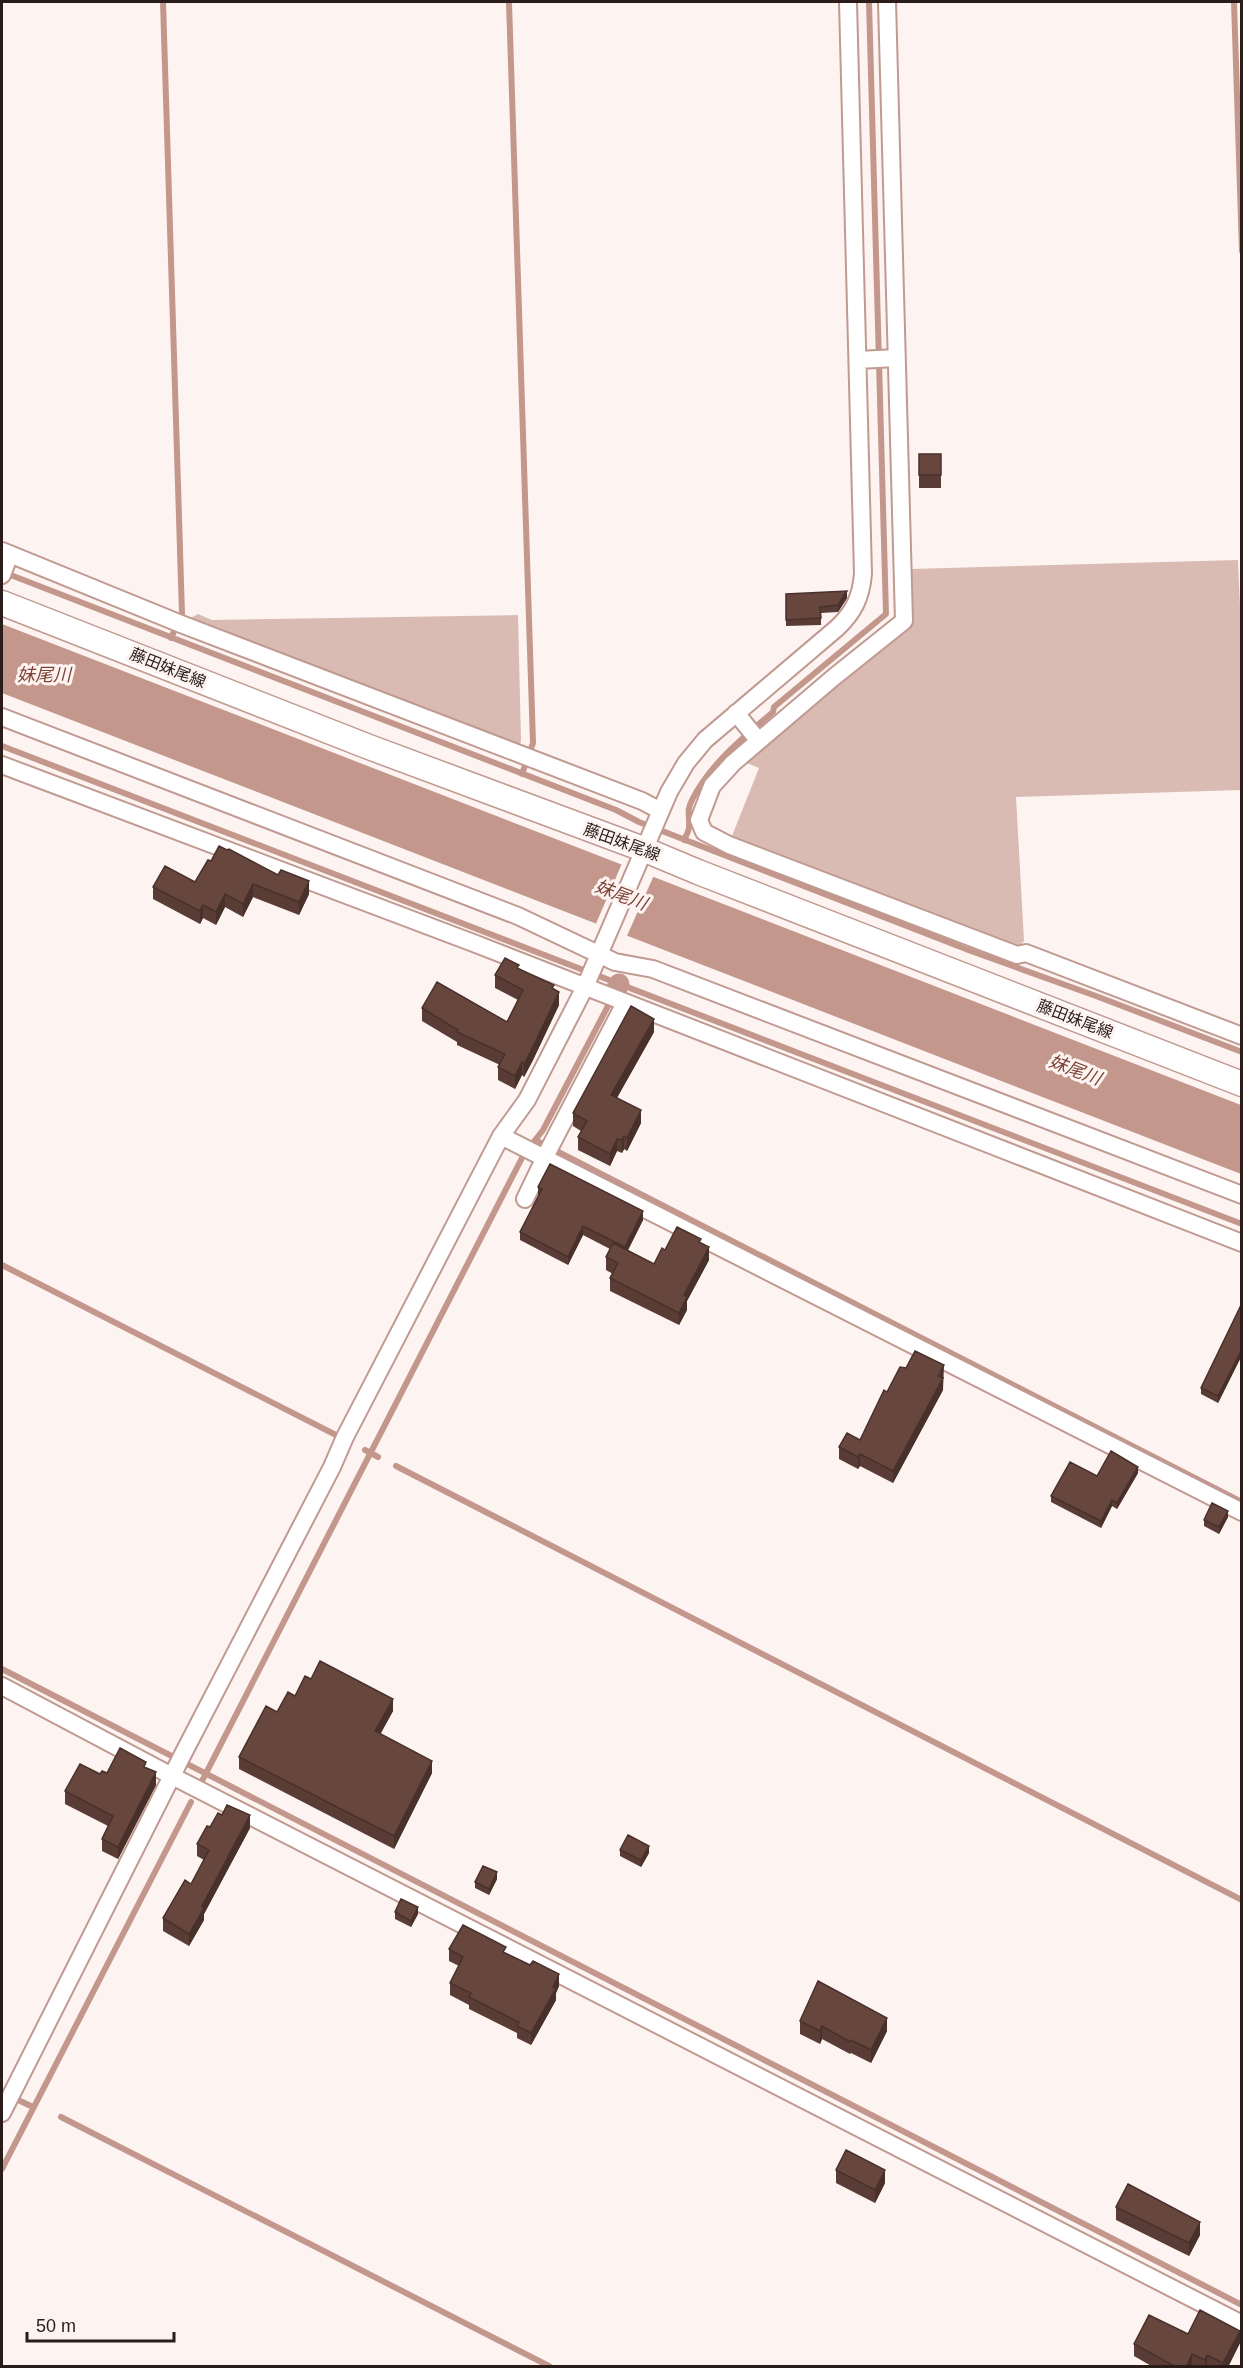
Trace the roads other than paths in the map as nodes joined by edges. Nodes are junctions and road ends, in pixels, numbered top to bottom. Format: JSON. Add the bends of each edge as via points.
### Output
{"nodes":[{"id":1,"x":848,"y":2,"type":"edge"},
{"id":2,"x":887,"y":2,"type":"edge"},
{"id":3,"x":878,"y":359,"type":"junction"},
{"id":4,"x":5,"y":561,"type":"edge"},
{"id":5,"x":2,"y":603,"type":"edge"},
{"id":6,"x":736,"y":713,"type":"junction"},
{"id":7,"x":2,"y":717,"type":"edge"},
{"id":8,"x":754,"y":734,"type":"junction"},
{"id":9,"x":2,"y":765,"type":"edge"},
{"id":10,"x":649,"y":835,"type":"junction"},
{"id":11,"x":601,"y":948,"type":"junction"},
{"id":12,"x":588,"y":980,"type":"junction"},
{"id":13,"x":625,"y":1003,"type":"junction"},
{"id":14,"x":1242,"y":1036,"type":"edge"},
{"id":15,"x":1242,"y":1084,"type":"edge"},
{"id":16,"x":501,"y":1136,"type":"junction"},
{"id":17,"x":544,"y":1152,"type":"junction"},
{"id":18,"x":1242,"y":1195,"type":"edge"},
{"id":19,"x":525,"y":1199,"type":"dead end"},
{"id":20,"x":1242,"y":1243,"type":"edge"},
{"id":21,"x":1242,"y":1512,"type":"edge"},
{"id":22,"x":2,"y":1686,"type":"edge"},
{"id":23,"x":177,"y":1766,"type":"junction"},
{"id":24,"x":2,"y":2114,"type":"edge"},
{"id":25,"x":1242,"y":2324,"type":"edge"}],
"edges":[{"from":1,"to":3,"type":"street"},
{"from":2,"to":3,"type":"street"},
{"from":3,"to":6,"type":"street","via":[[861,592],[848,618]]},
{"from":3,"to":8,"type":"street","via":[[904,621]]},
{"from":4,"to":10,"type":"street","via":[[642,801]]},
{"from":5,"to":10,"type":"main road","name":"藤田妹尾線","via":[[369,747]]},
{"from":6,"to":8,"type":"street"},
{"from":6,"to":10,"type":"street","via":[[695,752],[677,778]]},
{"from":7,"to":11,"type":"street"},
{"from":8,"to":14,"type":"street","via":[[712,786],[699,820],[704,832],[1006,951],[1026,953]]},
{"from":9,"to":12,"type":"street","via":[[429,926]]},
{"from":10,"to":11,"type":"street"},
{"from":10,"to":15,"type":"main road","name":"藤田妹尾線","via":[[698,872]]},
{"from":11,"to":12,"type":"street"},
{"from":11,"to":18,"type":"street","via":[[615,962],[653,969]]},
{"from":12,"to":13,"type":"street"},
{"from":12,"to":16,"type":"street","via":[[526,1100]]},
{"from":13,"to":17,"type":"street"},
{"from":13,"to":20,"type":"street"},
{"from":16,"to":17,"type":"street"},
{"from":16,"to":23,"type":"street"},
{"from":17,"to":19,"type":"street"},
{"from":17,"to":21,"type":"street"},
{"from":22,"to":23,"type":"street"},
{"from":23,"to":24,"type":"street"},
{"from":23,"to":25,"type":"street"}]}
